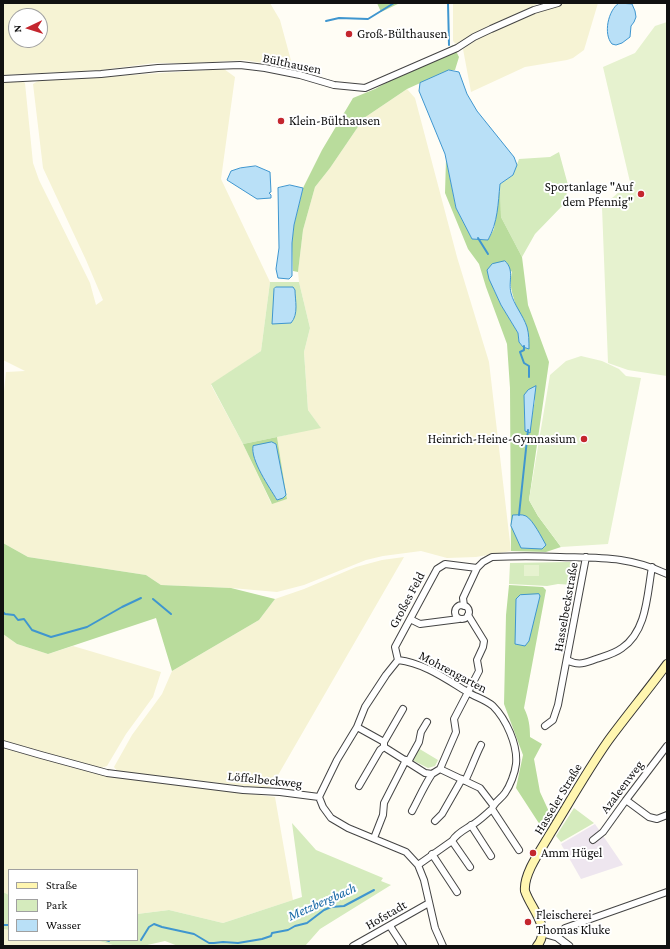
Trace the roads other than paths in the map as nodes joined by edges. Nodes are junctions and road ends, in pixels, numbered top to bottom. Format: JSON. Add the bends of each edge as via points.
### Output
{"nodes":[{"id":1,"x":558,"y":3,"type":"edge"},
{"id":2,"x":3,"y":79,"type":"edge"},
{"id":3,"x":586,"y":557,"type":"junction"},
{"id":4,"x":652,"y":567,"type":"junction"},
{"id":5,"x":477,"y":568,"type":"junction"},
{"id":6,"x":667,"y":574,"type":"edge"},
{"id":7,"x":464,"y":606,"type":"junction"},
{"id":8,"x":468,"y":615,"type":"junction"},
{"id":9,"x":410,"y":619,"type":"junction"},
{"id":10,"x":459,"y":619,"type":"junction"},
{"id":11,"x":398,"y":660,"type":"junction"},
{"id":12,"x":567,"y":660,"type":"junction"},
{"id":13,"x":667,"y":664,"type":"edge"},
{"id":14,"x":468,"y":692,"type":"junction"},
{"id":15,"x":403,"y":709,"type":"dead end"},
{"id":16,"x":427,"y":722,"type":"dead end"},
{"id":17,"x":545,"y":726,"type":"dead end"},
{"id":18,"x":356,"y":727,"type":"junction"},
{"id":19,"x":3,"y":744,"type":"edge"},
{"id":20,"x":384,"y":744,"type":"junction"},
{"id":21,"x":481,"y":745,"type":"dead end"},
{"id":22,"x":667,"y":746,"type":"edge"},
{"id":23,"x":407,"y":761,"type":"junction"},
{"id":24,"x":440,"y":769,"type":"junction"},
{"id":25,"x":432,"y":774,"type":"junction"},
{"id":26,"x":463,"y":780,"type":"junction"},
{"id":27,"x":360,"y":786,"type":"dead end"},
{"id":28,"x":319,"y":797,"type":"junction"},
{"id":29,"x":626,"y":800,"type":"junction"},
{"id":30,"x":493,"y":807,"type":"junction"},
{"id":31,"x":412,"y":811,"type":"dead end"},
{"id":32,"x":667,"y":816,"type":"edge"},
{"id":33,"x":435,"y":821,"type":"dead end"},
{"id":34,"x":472,"y":825,"type":"junction"},
{"id":35,"x":374,"y":838,"type":"junction"},
{"id":36,"x":593,"y":840,"type":"dead end"},
{"id":37,"x":452,"y":841,"type":"junction"},
{"id":38,"x":519,"y":850,"type":"dead end"},
{"id":39,"x":432,"y":854,"type":"junction"},
{"id":40,"x":491,"y":856,"type":"dead end"},
{"id":41,"x":418,"y":864,"type":"junction"},
{"id":42,"x":470,"y":867,"type":"dead end"},
{"id":43,"x":457,"y":892,"type":"dead end"},
{"id":44,"x":667,"y":892,"type":"edge"},
{"id":45,"x":429,"y":903,"type":"junction"},
{"id":46,"x":390,"y":926,"type":"junction"},
{"id":47,"x":543,"y":933,"type":"junction"},
{"id":48,"x":558,"y":936,"type":"junction"},
{"id":49,"x":353,"y":946,"type":"edge"},
{"id":50,"x":403,"y":946,"type":"edge"},
{"id":51,"x":443,"y":946,"type":"edge"},
{"id":52,"x":537,"y":946,"type":"edge"},
{"id":53,"x":569,"y":946,"type":"edge"}],
"edges":[{"from":1,"to":2,"type":"street","name":"Bülthausen","via":[[491,28],[457,48],[364,88],[240,65]]},
{"from":3,"to":4,"type":"street","name":"Hasselbeckstraße","via":[[619,559]]},
{"from":3,"to":5,"type":"street","name":"Hasselbeckstraße","via":[[492,557]]},
{"from":3,"to":12,"type":"street","name":"Hasselbeckstraße"},
{"from":4,"to":6,"type":"street","name":"Hasselbeckstraße"},
{"from":4,"to":12,"type":"street","name":"Hasselbeckstraße","via":[[643,618],[634,637],[621,649],[600,658],[578,664]]},
{"from":5,"to":7,"type":"street","via":[[463,598]]},
{"from":5,"to":9,"type":"street","name":"Großes Feld","via":[[445,564],[437,569]]},
{"from":7,"to":8,"type":"street","via":[[468,609]]},
{"from":7,"to":10,"type":"street","via":[[459,606],[455,610],[455,615]]},
{"from":8,"to":10,"type":"street","via":[[465,619]]},
{"from":8,"to":14,"type":"street","via":[[484,641],[477,660],[479,671]]},
{"from":9,"to":10,"type":"street","via":[[420,624]]},
{"from":9,"to":11,"type":"street","name":"Großes Feld","via":[[395,647]]},
{"from":11,"to":14,"type":"street","name":"Mohrengarten","via":[[410,661],[448,679]]},
{"from":11,"to":18,"type":"street","name":"Mohrengarten","via":[[365,707]]},
{"from":12,"to":17,"type":"street","name":"Hasselbeckstraße","via":[[558,705],[553,720]]},
{"from":13,"to":47,"type":"main road","name":"Hasseler Straße","via":[[587,774],[529,873],[525,891],[541,922]]},
{"from":14,"to":24,"type":"street","via":[[454,719],[456,732]]},
{"from":14,"to":30,"type":"street","name":"Mohrengarten","via":[[492,706],[502,718],[515,751],[516,764],[511,779],[505,793]]},
{"from":15,"to":20,"type":"street"},
{"from":16,"to":23,"type":"street","via":[[419,742]]},
{"from":18,"to":20,"type":"street"},
{"from":18,"to":28,"type":"street","name":"Mohrengarten"},
{"from":19,"to":28,"type":"street","name":"Löffelbeckweg","via":[[107,772]]},
{"from":20,"to":23,"type":"street"},
{"from":20,"to":27,"type":"street"},
{"from":21,"to":26,"type":"street","via":[[473,760],[473,766]]},
{"from":22,"to":29,"type":"street","name":"Azaleenweg"},
{"from":23,"to":25,"type":"street","via":[[425,773]]},
{"from":23,"to":35,"type":"street","via":[[384,803]]},
{"from":24,"to":25,"type":"street"},
{"from":24,"to":26,"type":"street"},
{"from":25,"to":31,"type":"street"},
{"from":26,"to":30,"type":"street","via":[[480,788]]},
{"from":26,"to":33,"type":"street"},
{"from":28,"to":35,"type":"street","name":"Löffelbeckweg","via":[[331,818]]},
{"from":29,"to":32,"type":"street","via":[[650,817],[657,819]]},
{"from":29,"to":36,"type":"street","name":"Azaleenweg","via":[[603,832]]},
{"from":30,"to":34,"type":"street","name":"Mohrengarten"},
{"from":30,"to":38,"type":"street"},
{"from":34,"to":37,"type":"street","name":"Mohrengarten","via":[[455,836]]},
{"from":34,"to":40,"type":"street"},
{"from":35,"to":41,"type":"street","name":"Löffelbeckweg","via":[[406,852]]},
{"from":37,"to":39,"type":"street","name":"Mohrengarten"},
{"from":37,"to":42,"type":"street"},
{"from":39,"to":41,"type":"street","name":"Mohrengarten"},
{"from":39,"to":43,"type":"street"},
{"from":41,"to":45,"type":"street","name":"Löffelbeckweg"},
{"from":44,"to":48,"type":"street","via":[[565,928]]},
{"from":45,"to":46,"type":"street","name":"Hofstadt"},
{"from":45,"to":51,"type":"street","name":"Löffelbeckweg"},
{"from":46,"to":49,"type":"street","name":"Hofstadt"},
{"from":46,"to":50,"type":"street"},
{"from":47,"to":48,"type":"street"},
{"from":47,"to":52,"type":"main road"},
{"from":48,"to":53,"type":"street"}]}
